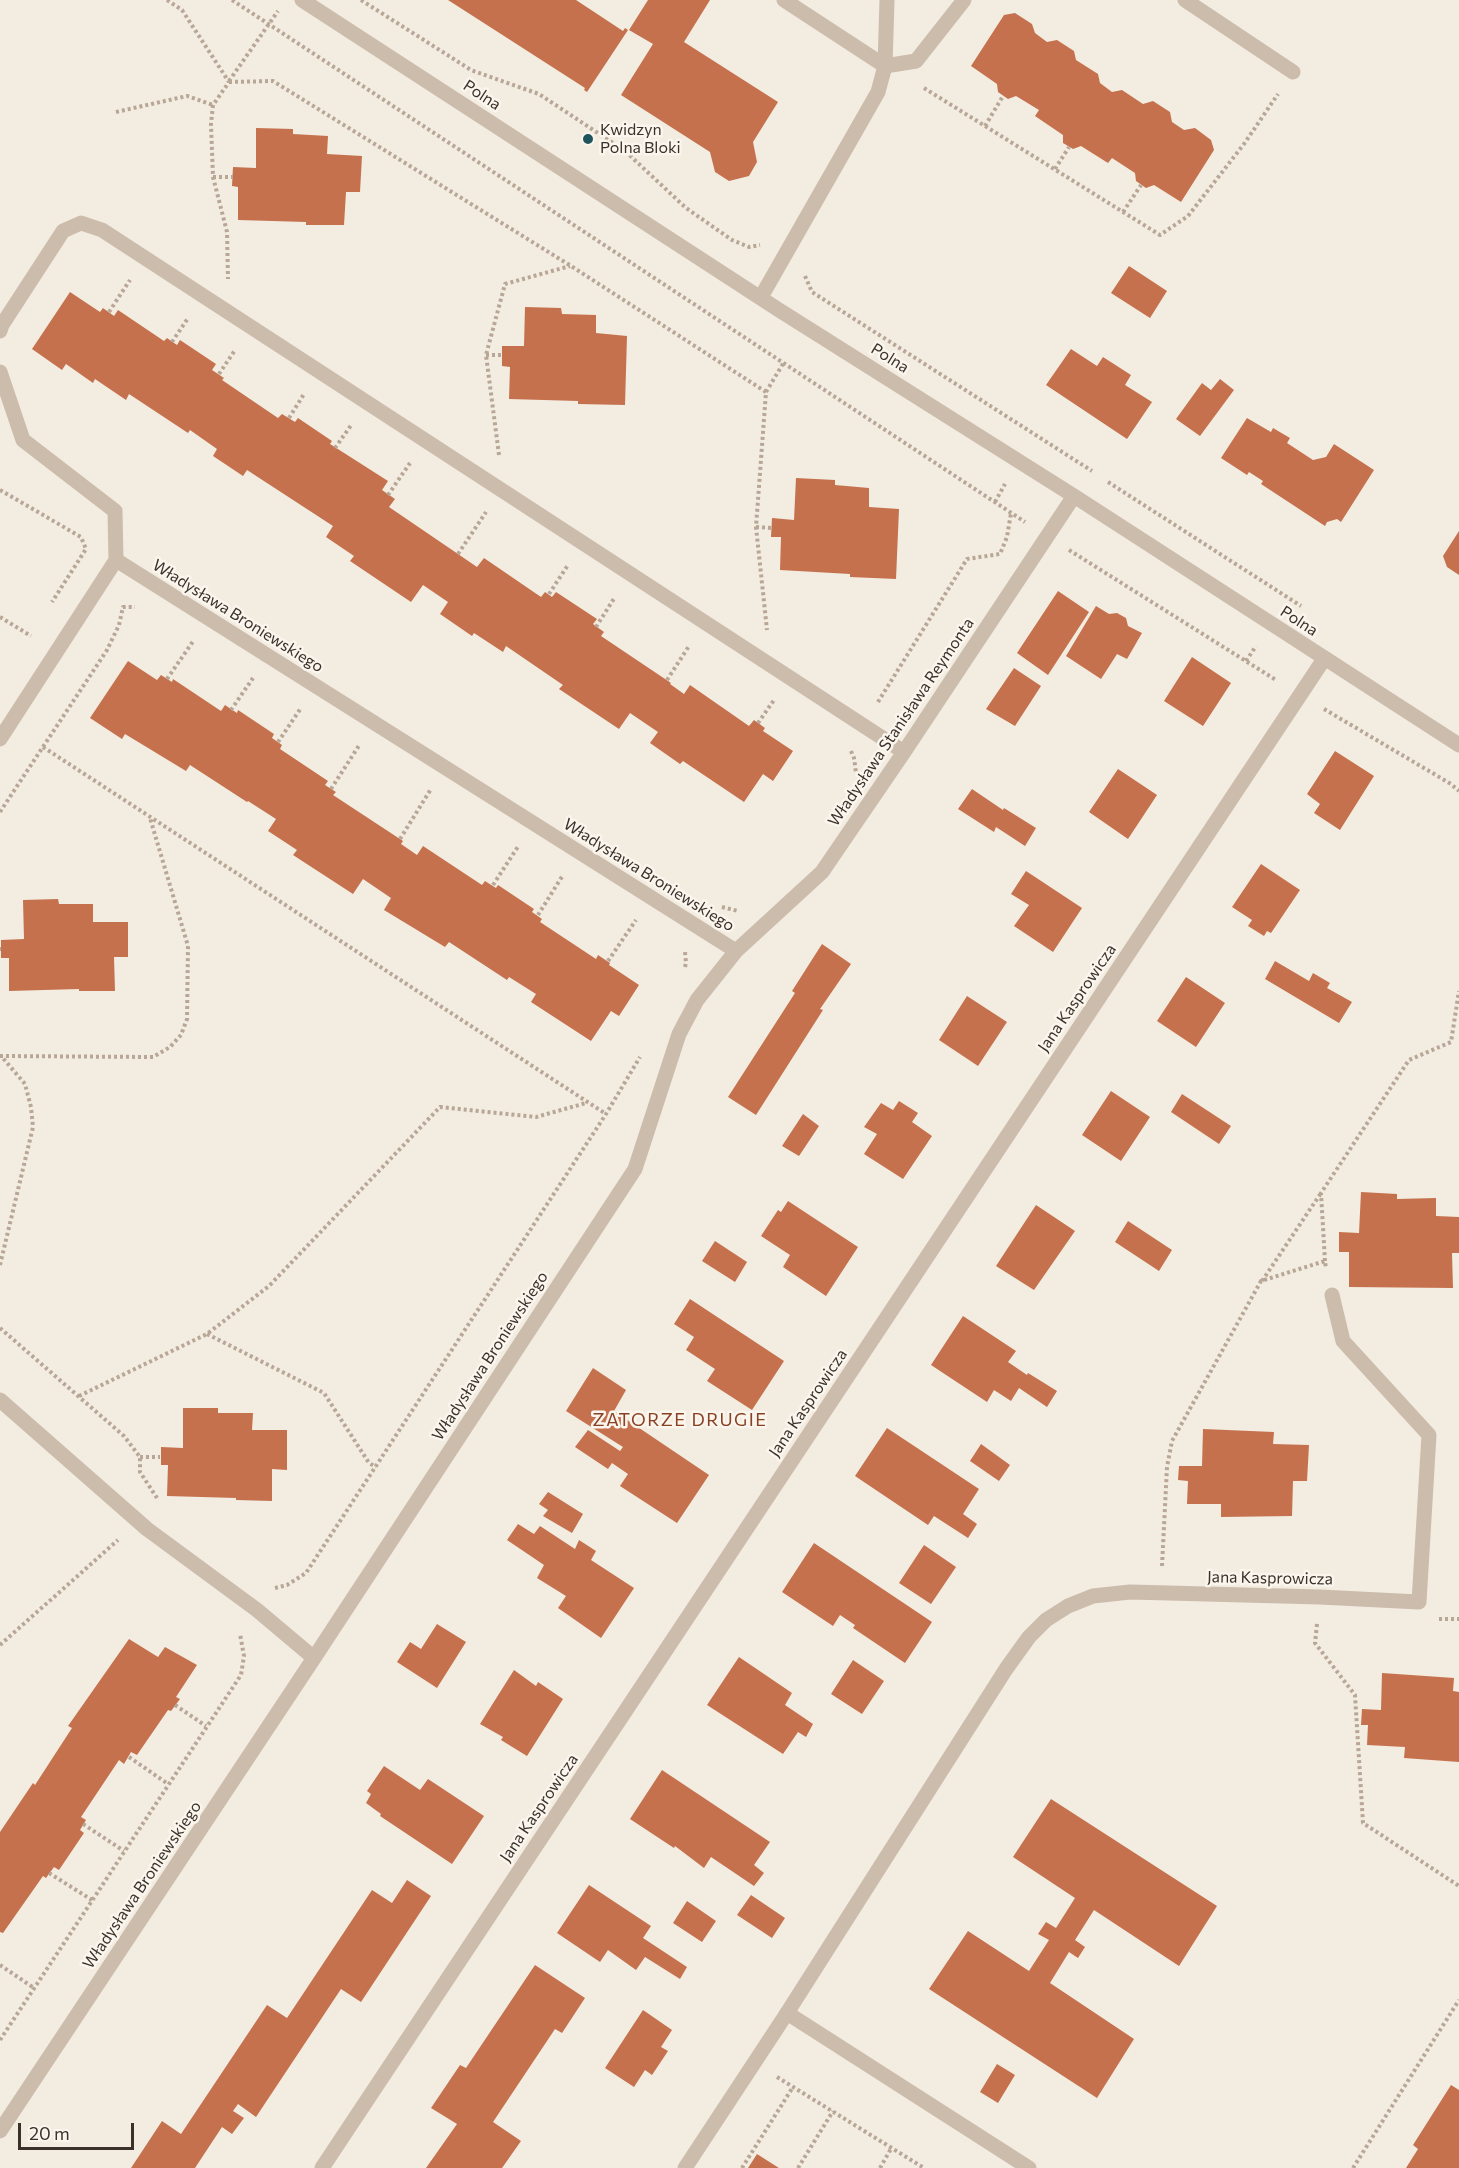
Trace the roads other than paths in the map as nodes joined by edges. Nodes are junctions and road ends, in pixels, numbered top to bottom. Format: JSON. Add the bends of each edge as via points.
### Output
{"nodes":[{"id":1,"x":302,"y":0,"type":"edge"},
{"id":2,"x":784,"y":0,"type":"edge"},
{"id":3,"x":887,"y":0,"type":"edge"},
{"id":4,"x":964,"y":0,"type":"edge"},
{"id":5,"x":1185,"y":0,"type":"edge"},
{"id":6,"x":885,"y":66,"type":"junction"},
{"id":7,"x":1293,"y":72,"type":"road end"},
{"id":8,"x":761,"y":297,"type":"junction"},
{"id":9,"x":0,"y":331,"type":"edge"},
{"id":10,"x":0,"y":372,"type":"edge"},
{"id":11,"x":1074,"y":496,"type":"junction"},
{"id":12,"x":116,"y":560,"type":"junction"},
{"id":13,"x":1324,"y":659,"type":"junction"},
{"id":14,"x":0,"y":739,"type":"edge"},
{"id":15,"x":1459,"y":745,"type":"edge"},
{"id":16,"x":904,"y":752,"type":"junction"},
{"id":17,"x":736,"y":951,"type":"junction"},
{"id":18,"x":1332,"y":1295,"type":"road end"},
{"id":19,"x":0,"y":1400,"type":"edge"},
{"id":20,"x":314,"y":1658,"type":"junction"},
{"id":21,"x":787,"y":2013,"type":"junction"},
{"id":22,"x":0,"y":2131,"type":"edge"},
{"id":23,"x":322,"y":2168,"type":"edge"},
{"id":24,"x":684,"y":2168,"type":"edge"},
{"id":25,"x":1029,"y":2168,"type":"edge"}],
"edges":[{"from":1,"to":8,"type":"street","name":"Polna"},
{"from":2,"to":6,"type":"street"},
{"from":3,"to":6,"type":"street"},
{"from":4,"to":6,"type":"street","via":[[916,61]]},
{"from":5,"to":7,"type":"street"},
{"from":6,"to":8,"type":"street","via":[[878,92]]},
{"from":8,"to":11,"type":"street","name":"Polna"},
{"from":9,"to":16,"type":"street","via":[[63,231],[81,223],[102,230]]},
{"from":10,"to":12,"type":"street","via":[[23,440],[115,511]]},
{"from":11,"to":13,"type":"street","name":"Polna"},
{"from":11,"to":16,"type":"street","name":"Władysława Stanisława Reymonta"},
{"from":12,"to":14,"type":"street"},
{"from":12,"to":17,"type":"street","name":"Władysława Broniewskiego"},
{"from":13,"to":15,"type":"street","name":"Polna"},
{"from":13,"to":23,"type":"street","name":"Jana Kasprowicza"},
{"from":16,"to":17,"type":"street","name":"Władysława Stanisława Reymonta","via":[[822,872]]},
{"from":17,"to":20,"type":"street","name":"Władysława Broniewskiego","via":[[697,1000],[679,1034],[635,1168]]},
{"from":18,"to":21,"type":"street","name":"Jana Kasprowicza","via":[[1343,1341],[1429,1435],[1419,1602],[1130,1592],[1093,1596],[1057,1613],[1029,1637],[1006,1669]]},
{"from":19,"to":20,"type":"street","via":[[147,1529],[257,1610]]},
{"from":20,"to":22,"type":"street","name":"Władysława Broniewskiego"},
{"from":21,"to":24,"type":"street","name":"Jana Kasprowicza"},
{"from":21,"to":25,"type":"street"}]}
